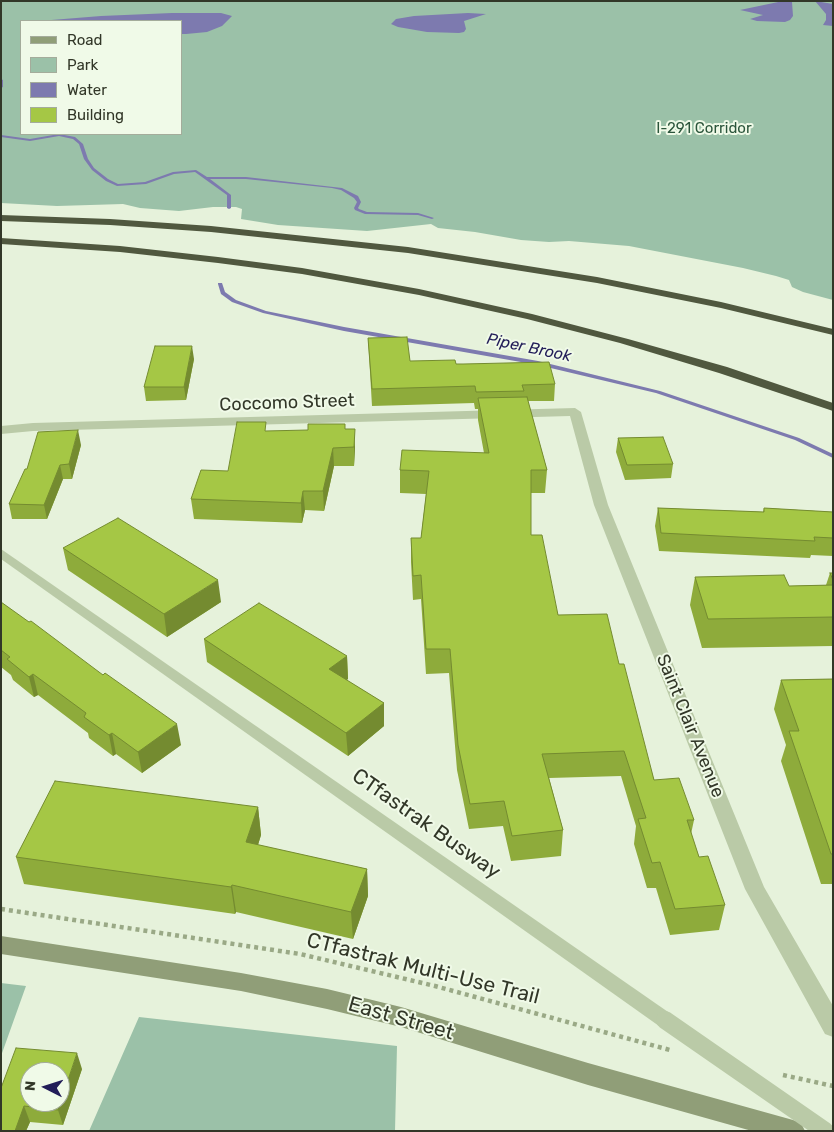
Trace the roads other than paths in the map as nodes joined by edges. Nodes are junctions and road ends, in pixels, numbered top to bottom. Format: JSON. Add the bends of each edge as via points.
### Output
{"nodes":[{"id":1,"x":1,"y":218,"type":"edge"},
{"id":2,"x":1,"y":240,"type":"edge"},
{"id":3,"x":833,"y":332,"type":"edge"},
{"id":4,"x":833,"y":407,"type":"edge"},
{"id":5,"x":574,"y":412,"type":"joint"},
{"id":6,"x":1,"y":430,"type":"edge"},
{"id":7,"x":1,"y":553,"type":"edge"},
{"id":8,"x":1,"y":945,"type":"edge"},
{"id":9,"x":833,"y":1027,"type":"edge"},
{"id":10,"x":793,"y":1131,"type":"edge"},
{"id":11,"x":825,"y":1131,"type":"edge"}],
"edges":[{"from":1,"to":3,"type":"highway","via":[[211,229],[408,250],[596,280]]},
{"from":2,"to":4,"type":"highway","via":[[218,260],[419,292],[606,336],[724,370]]},
{"from":5,"to":6,"type":"street","name":"Coccomo Street"},
{"from":5,"to":9,"type":"street","name":"Saint Clair Avenue","via":[[601,505],[755,889]]},
{"from":7,"to":11,"type":"lane","name":"CTfastrak Busway","bridge":true},
{"from":8,"to":10,"type":"main road","name":"East Street","via":[[241,982],[327,999],[401,1017],[588,1074]]}]}
